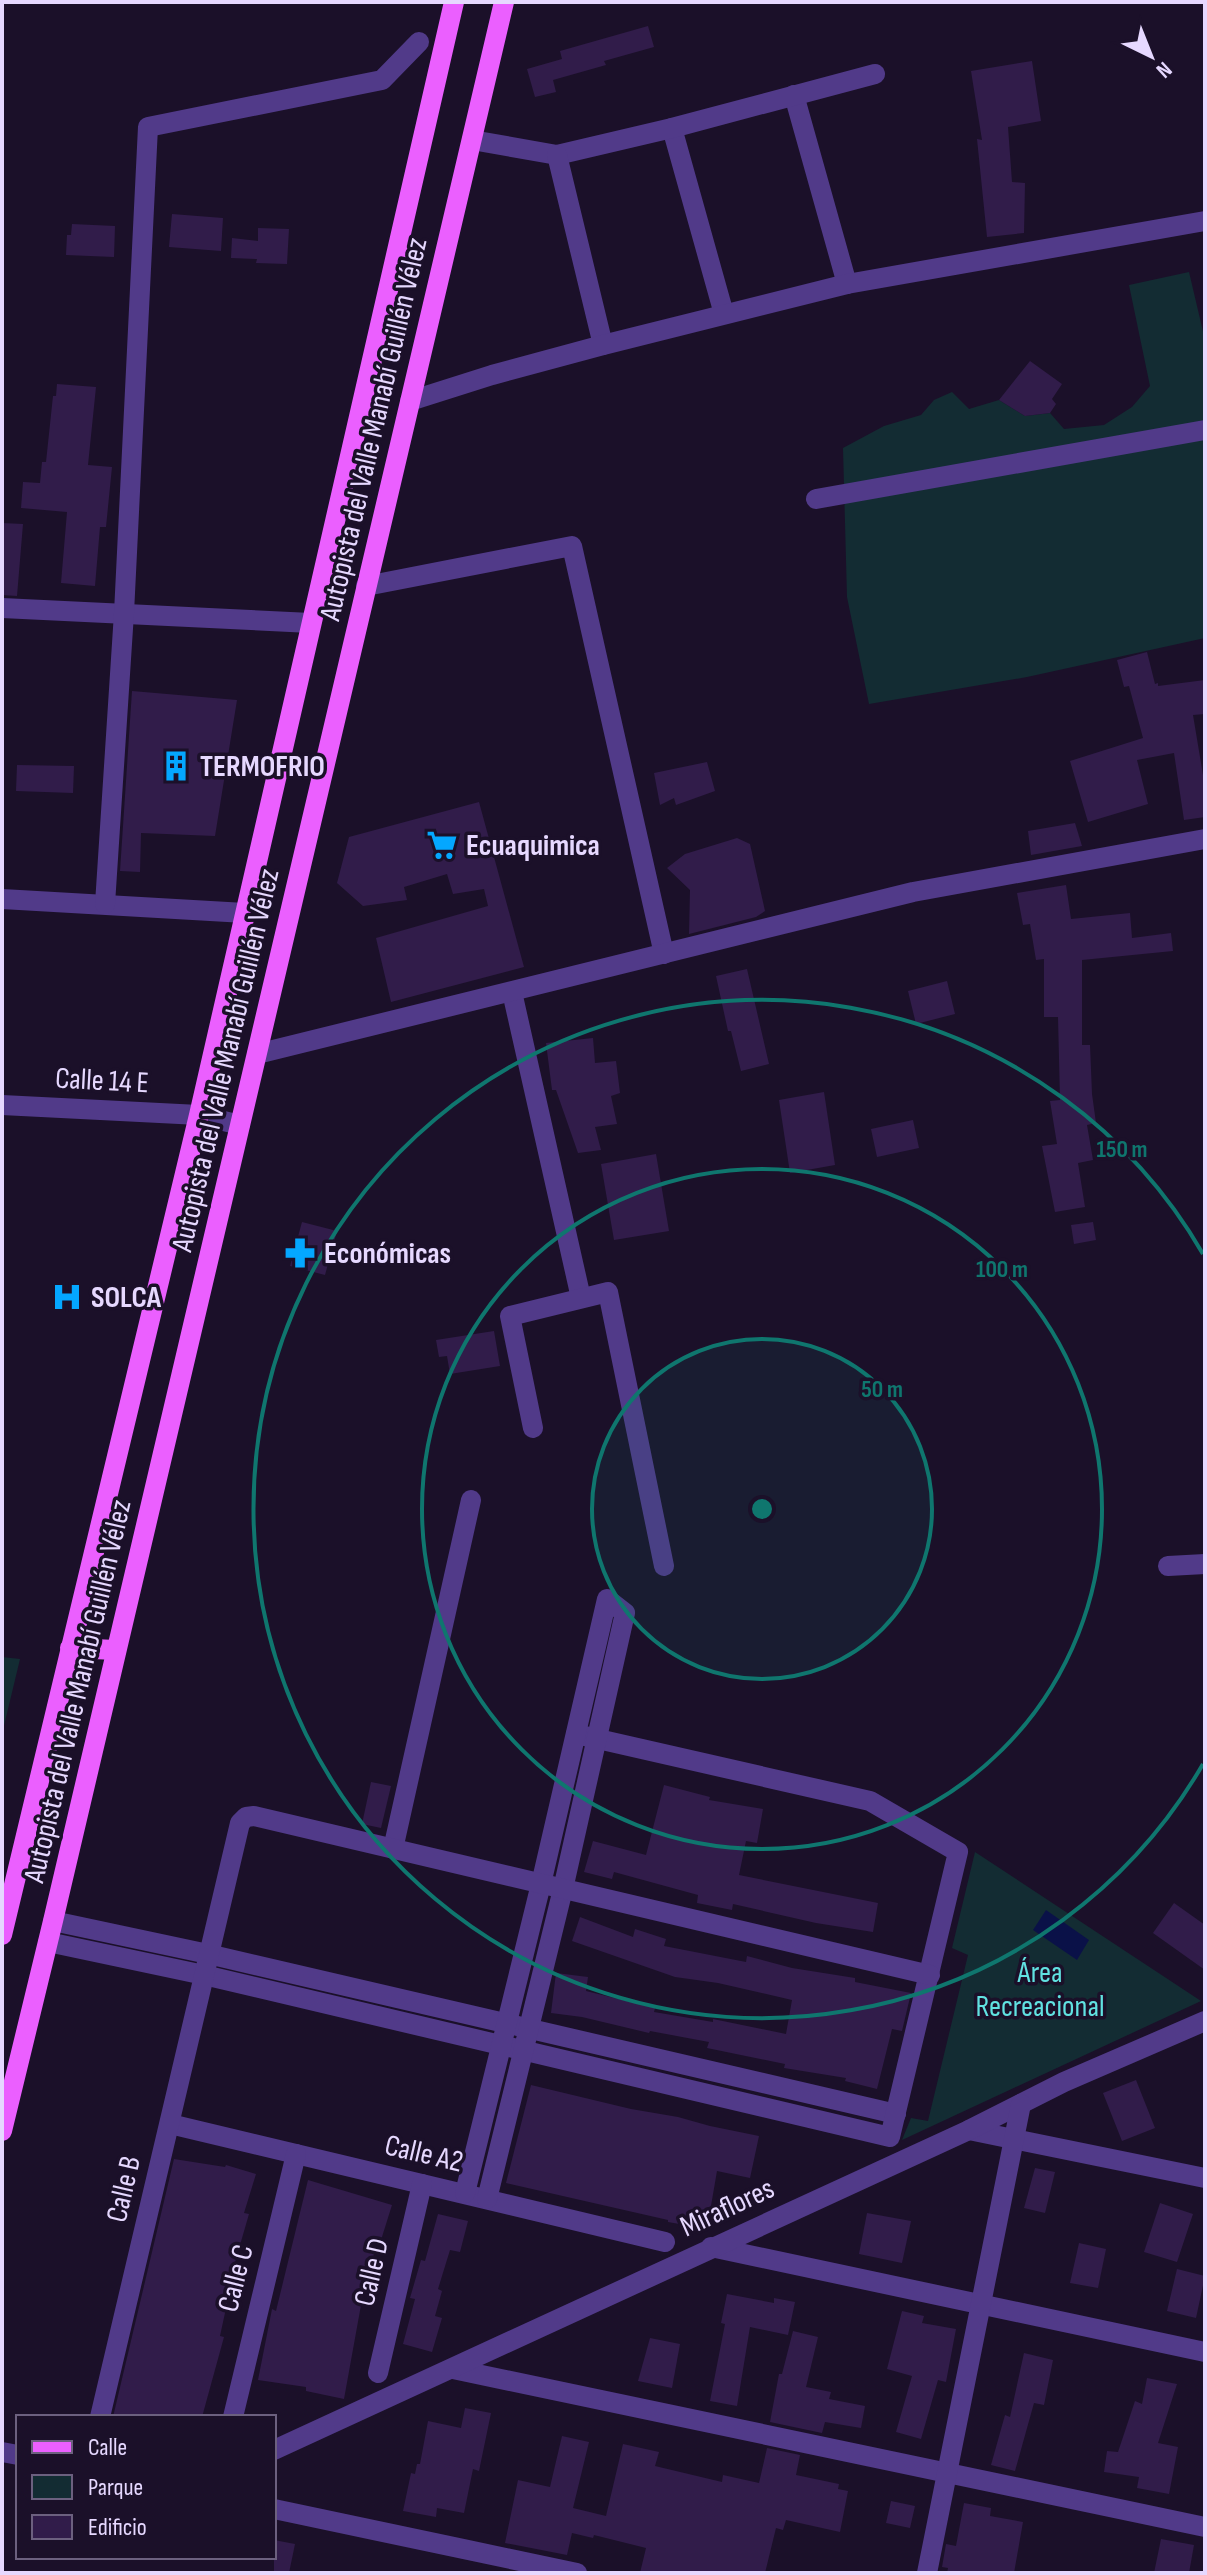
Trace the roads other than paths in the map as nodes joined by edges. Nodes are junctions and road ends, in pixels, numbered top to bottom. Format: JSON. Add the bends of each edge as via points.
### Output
{"nodes":[{"id":1,"x":454,"y":2,"type":"edge"},
{"id":2,"x":504,"y":2,"type":"edge"},
{"id":3,"x":419,"y":42,"type":"dead end"},
{"id":4,"x":875,"y":74,"type":"dead end"},
{"id":5,"x":794,"y":95,"type":"junction"},
{"id":6,"x":672,"y":128,"type":"junction"},
{"id":7,"x":472,"y":140,"type":"junction"},
{"id":8,"x":557,"y":155,"type":"junction"},
{"id":9,"x":1205,"y":221,"type":"edge"},
{"id":10,"x":847,"y":284,"type":"junction"},
{"id":11,"x":724,"y":314,"type":"junction"},
{"id":12,"x":603,"y":345,"type":"junction"},
{"id":13,"x":410,"y":401,"type":"junction"},
{"id":14,"x":1205,"y":430,"type":"edge"},
{"id":15,"x":816,"y":499,"type":"dead end"},
{"id":16,"x":366,"y":586,"type":"junction"},
{"id":17,"x":2,"y":608,"type":"edge"},
{"id":18,"x":124,"y":613,"type":"junction"},
{"id":19,"x":311,"y":623,"type":"junction"},
{"id":20,"x":1205,"y":839,"type":"edge"},
{"id":21,"x":2,"y":899,"type":"edge"},
{"id":22,"x":105,"y":904,"type":"junction"},
{"id":23,"x":245,"y":913,"type":"junction"},
{"id":24,"x":664,"y":954,"type":"junction"},
{"id":25,"x":512,"y":992,"type":"junction"},
{"id":26,"x":257,"y":1054,"type":"junction"},
{"id":27,"x":2,"y":1105,"type":"edge"},
{"id":28,"x":199,"y":1115,"type":"junction"},
{"id":29,"x":240,"y":1125,"type":"junction"},
{"id":30,"x":581,"y":1298,"type":"junction"},
{"id":31,"x":533,"y":1428,"type":"dead end"},
{"id":32,"x":471,"y":1500,"type":"dead end"},
{"id":33,"x":1205,"y":1564,"type":"edge"},
{"id":34,"x":664,"y":1566,"type":"dead end"},
{"id":35,"x":1168,"y":1566,"type":"dead end"},
{"id":36,"x":70,"y":1648,"type":"junction"},
{"id":37,"x":116,"y":1650,"type":"junction"},
{"id":38,"x":576,"y":1734,"type":"junction"},
{"id":39,"x":597,"y":1739,"type":"junction"},
{"id":40,"x":393,"y":1849,"type":"junction"},
{"id":41,"x":541,"y":1884,"type":"junction"},
{"id":42,"x":563,"y":1889,"type":"junction"},
{"id":43,"x":53,"y":1921,"type":"junction"},
{"id":44,"x":2,"y":1935,"type":"edge"},
{"id":45,"x":48,"y":1942,"type":"junction"},
{"id":46,"x":208,"y":1954,"type":"junction"},
{"id":47,"x":204,"y":1975,"type":"junction"},
{"id":48,"x":930,"y":1975,"type":"junction"},
{"id":49,"x":1205,"y":2021,"type":"edge"},
{"id":50,"x":507,"y":2025,"type":"junction"},
{"id":51,"x":529,"y":2030,"type":"junction"},
{"id":52,"x":502,"y":2047,"type":"junction"},
{"id":53,"x":524,"y":2052,"type":"junction"},
{"id":54,"x":1021,"y":2104,"type":"junction"},
{"id":55,"x":896,"y":2114,"type":"junction"},
{"id":56,"x":170,"y":2124,"type":"junction"},
{"id":57,"x":969,"y":2130,"type":"junction"},
{"id":58,"x":2,"y":2131,"type":"edge"},
{"id":59,"x":1013,"y":2138,"type":"junction"},
{"id":60,"x":296,"y":2154,"type":"junction"},
{"id":61,"x":1205,"y":2178,"type":"edge"},
{"id":62,"x":422,"y":2184,"type":"junction"},
{"id":63,"x":465,"y":2193,"type":"junction"},
{"id":64,"x":487,"y":2199,"type":"junction"},
{"id":65,"x":665,"y":2242,"type":"dead end"},
{"id":66,"x":711,"y":2247,"type":"junction"},
{"id":67,"x":981,"y":2306,"type":"junction"},
{"id":68,"x":1205,"y":2352,"type":"edge"},
{"id":69,"x":453,"y":2369,"type":"junction"},
{"id":70,"x":378,"y":2373,"type":"dead end"},
{"id":71,"x":100,"y":2415,"type":"edge"},
{"id":72,"x":233,"y":2415,"type":"edge"},
{"id":73,"x":276,"y":2449,"type":"edge"},
{"id":74,"x":947,"y":2472,"type":"junction"},
{"id":75,"x":276,"y":2509,"type":"edge"},
{"id":76,"x":1205,"y":2527,"type":"edge"},
{"id":77,"x":577,"y":2573,"type":"edge"},
{"id":78,"x":927,"y":2573,"type":"edge"}],
"edges":[{"from":1,"to":19,"type":"main road","name":"Autopista del Valle Manabí Guillén Vélez"},
{"from":2,"to":7,"type":"main road","name":"Autopista del Valle Manabí Guillén Vélez"},
{"from":3,"to":18,"type":"street","via":[[382,80],[148,127]]},
{"from":4,"to":5,"type":"street"},
{"from":5,"to":6,"type":"street"},
{"from":5,"to":10,"type":"street"},
{"from":6,"to":8,"type":"street"},
{"from":6,"to":11,"type":"street"},
{"from":7,"to":8,"type":"street"},
{"from":7,"to":13,"type":"main road","name":"Autopista del Valle Manabí Guillén Vélez"},
{"from":8,"to":12,"type":"street"},
{"from":9,"to":10,"type":"street"},
{"from":10,"to":11,"type":"street"},
{"from":11,"to":12,"type":"street"},
{"from":12,"to":13,"type":"street"},
{"from":13,"to":16,"type":"main road","name":"Autopista del Valle Manabí Guillén Vélez"},
{"from":14,"to":15,"type":"street"},
{"from":16,"to":24,"type":"street","via":[[572,546]]},
{"from":16,"to":26,"type":"main road","name":"Autopista del Valle Manabí Guillén Vélez"},
{"from":17,"to":18,"type":"street"},
{"from":18,"to":19,"type":"street"},
{"from":18,"to":22,"type":"street"},
{"from":19,"to":23,"type":"main road","name":"Autopista del Valle Manabí Guillén Vélez"},
{"from":20,"to":24,"type":"street","via":[[913,892]]},
{"from":21,"to":22,"type":"street"},
{"from":22,"to":23,"type":"street"},
{"from":23,"to":28,"type":"main road","name":"Autopista del Valle Manabí Guillén Vélez"},
{"from":24,"to":25,"type":"street"},
{"from":25,"to":26,"type":"street"},
{"from":25,"to":30,"type":"street"},
{"from":26,"to":29,"type":"main road","name":"Autopista del Valle Manabí Guillén Vélez"},
{"from":27,"to":28,"type":"street","name":"Calle 14 E"},
{"from":28,"to":29,"type":"street","name":"Calle 14 E"},
{"from":28,"to":36,"type":"main road","name":"Autopista del Valle Manabí Guillén Vélez"},
{"from":29,"to":37,"type":"main road","name":"Autopista del Valle Manabí Guillén Vélez"},
{"from":30,"to":31,"type":"street","via":[[510,1316]]},
{"from":30,"to":34,"type":"street","via":[[608,1292]]},
{"from":32,"to":40,"type":"street"},
{"from":33,"to":35,"type":"street"},
{"from":36,"to":37,"type":"main road"},
{"from":36,"to":44,"type":"main road","name":"Autopista del Valle Manabí Guillén Vélez"},
{"from":37,"to":43,"type":"main road","name":"Autopista del Valle Manabí Guillén Vélez"},
{"from":38,"to":39,"type":"street"},
{"from":38,"to":39,"type":"street","via":[[607,1599],[625,1613]]},
{"from":38,"to":41,"type":"street"},
{"from":39,"to":42,"type":"street"},
{"from":39,"to":48,"type":"street","via":[[870,1801],[958,1852]]},
{"from":40,"to":41,"type":"street"},
{"from":40,"to":46,"type":"street","name":"Calle B","via":[[246,1817],[240,1823]]},
{"from":41,"to":42,"type":"street"},
{"from":41,"to":50,"type":"street"},
{"from":42,"to":48,"type":"street"},
{"from":42,"to":51,"type":"street"},
{"from":43,"to":45,"type":"main road","name":"Autopista del Valle Manabí Guillén Vélez"},
{"from":43,"to":46,"type":"street"},
{"from":45,"to":47,"type":"street"},
{"from":45,"to":58,"type":"main road","name":"Autopista del Valle Manabí Guillén Vélez"},
{"from":46,"to":47,"type":"street","name":"Calle B"},
{"from":46,"to":50,"type":"street"},
{"from":47,"to":52,"type":"street"},
{"from":47,"to":56,"type":"street","name":"Calle B"},
{"from":48,"to":55,"type":"street"},
{"from":49,"to":54,"type":"street","name":"Miraflores"},
{"from":50,"to":51,"type":"street"},
{"from":50,"to":52,"type":"street"},
{"from":51,"to":53,"type":"street"},
{"from":51,"to":55,"type":"street"},
{"from":52,"to":53,"type":"street"},
{"from":52,"to":63,"type":"street"},
{"from":53,"to":55,"type":"street","via":[[890,2137]]},
{"from":53,"to":64,"type":"street"},
{"from":54,"to":57,"type":"street","name":"Miraflores"},
{"from":54,"to":59,"type":"street"},
{"from":56,"to":60,"type":"street","name":"Calle A2"},
{"from":56,"to":71,"type":"street","name":"Calle B"},
{"from":57,"to":59,"type":"street"},
{"from":57,"to":66,"type":"street","name":"Miraflores"},
{"from":59,"to":61,"type":"street"},
{"from":59,"to":67,"type":"street"},
{"from":60,"to":62,"type":"street","name":"Calle A2"},
{"from":60,"to":72,"type":"street","name":"Calle C"},
{"from":62,"to":63,"type":"street","name":"Calle A2"},
{"from":62,"to":70,"type":"street","name":"Calle D"},
{"from":63,"to":64,"type":"street","name":"Calle A2"},
{"from":64,"to":65,"type":"street","name":"Calle A2"},
{"from":66,"to":67,"type":"street"},
{"from":66,"to":69,"type":"street","name":"Miraflores"},
{"from":67,"to":68,"type":"street"},
{"from":67,"to":74,"type":"street"},
{"from":69,"to":73,"type":"street","name":"Miraflores"},
{"from":69,"to":74,"type":"street"},
{"from":74,"to":76,"type":"street"},
{"from":74,"to":78,"type":"street"},
{"from":75,"to":77,"type":"street"}]}
